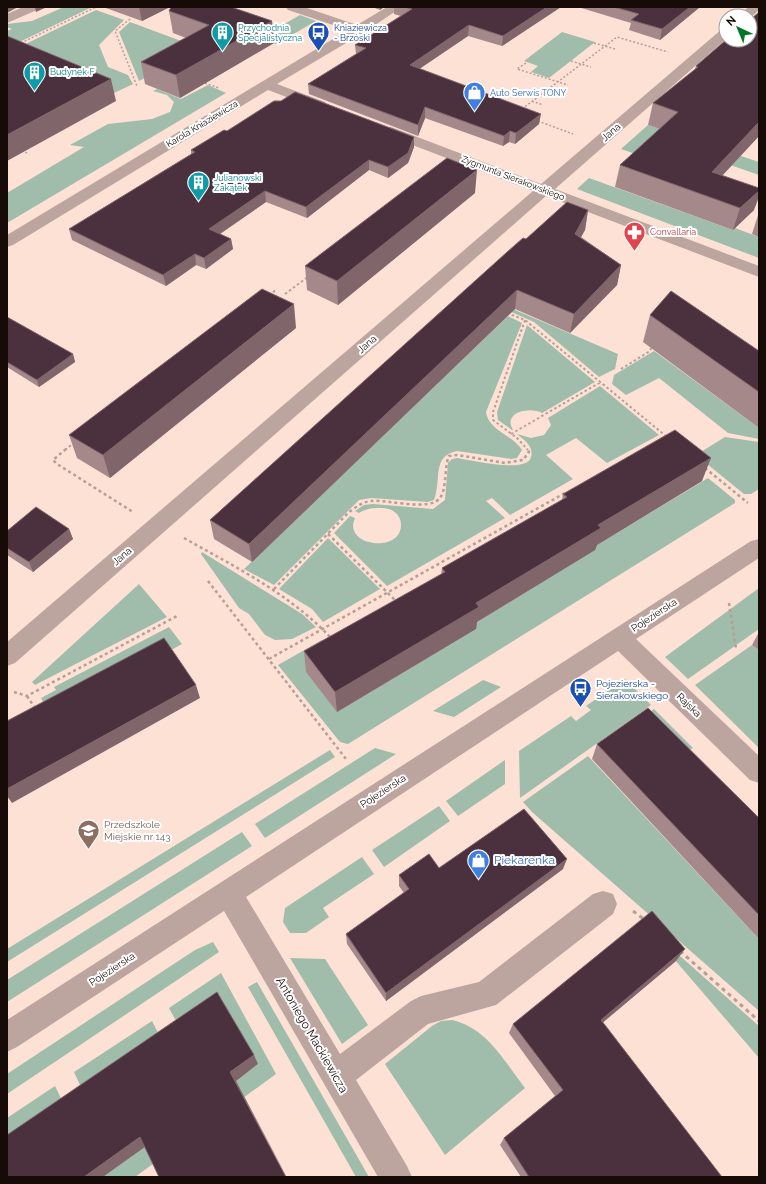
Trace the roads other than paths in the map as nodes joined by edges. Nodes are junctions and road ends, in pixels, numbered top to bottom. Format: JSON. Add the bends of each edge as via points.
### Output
{"nodes":[{"id":1,"x":33,"y":7,"type":"edge"},
{"id":2,"x":292,"y":7,"type":"edge"},
{"id":3,"x":396,"y":7,"type":"edge"},
{"id":4,"x":7,"y":19,"type":"edge"},
{"id":5,"x":359,"y":30,"type":"junction"},
{"id":6,"x":718,"y":39,"type":"edge"},
{"id":7,"x":267,"y":85,"type":"junction"},
{"id":8,"x":332,"y":109,"type":"edge"},
{"id":9,"x":369,"y":123,"type":"edge"},
{"id":10,"x":544,"y":190,"type":"junction"},
{"id":11,"x":7,"y":242,"type":"edge"},
{"id":12,"x":759,"y":272,"type":"edge"},
{"id":13,"x":756,"y":553,"type":"edge"},
{"id":14,"x":619,"y":638,"type":"junction"},
{"id":15,"x":7,"y":656,"type":"edge"},
{"id":16,"x":759,"y":772,"type":"edge"},
{"id":17,"x":228,"y":892,"type":"junction"},
{"id":18,"x":603,"y":904,"type":"road end"},
{"id":19,"x":7,"y":1037,"type":"edge"},
{"id":20,"x":336,"y":1076,"type":"junction"},
{"id":21,"x":396,"y":1177,"type":"edge"}],
"edges":[{"from":1,"to":4,"type":"street"},
{"from":2,"to":5,"type":"street"},
{"from":3,"to":5,"type":"street","name":"Karola Kniaziewicza"},
{"from":5,"to":7,"type":"street","name":"Karola Kniaziewicza"},
{"from":6,"to":10,"type":"street","name":"Jana"},
{"from":7,"to":8,"type":"street"},
{"from":7,"to":11,"type":"street","name":"Karola Kniaziewicza"},
{"from":9,"to":10,"type":"street","name":"Zygmunta Sierakowskiego"},
{"from":10,"to":12,"type":"street","name":"Zygmunta Sierakowskiego"},
{"from":10,"to":15,"type":"street","name":"Jana"},
{"from":13,"to":14,"type":"street","name":"Pojezierska"},
{"from":14,"to":16,"type":"street","name":"Rajska"},
{"from":14,"to":17,"type":"street","name":"Pojezierska"},
{"from":17,"to":19,"type":"street","name":"Pojezierska"},
{"from":17,"to":20,"type":"street","name":"Antoniego Mackiewicza"},
{"from":18,"to":20,"type":"street","via":[[486,995],[421,1011]]},
{"from":20,"to":21,"type":"street","name":"Antoniego Mackiewicza"}]}
